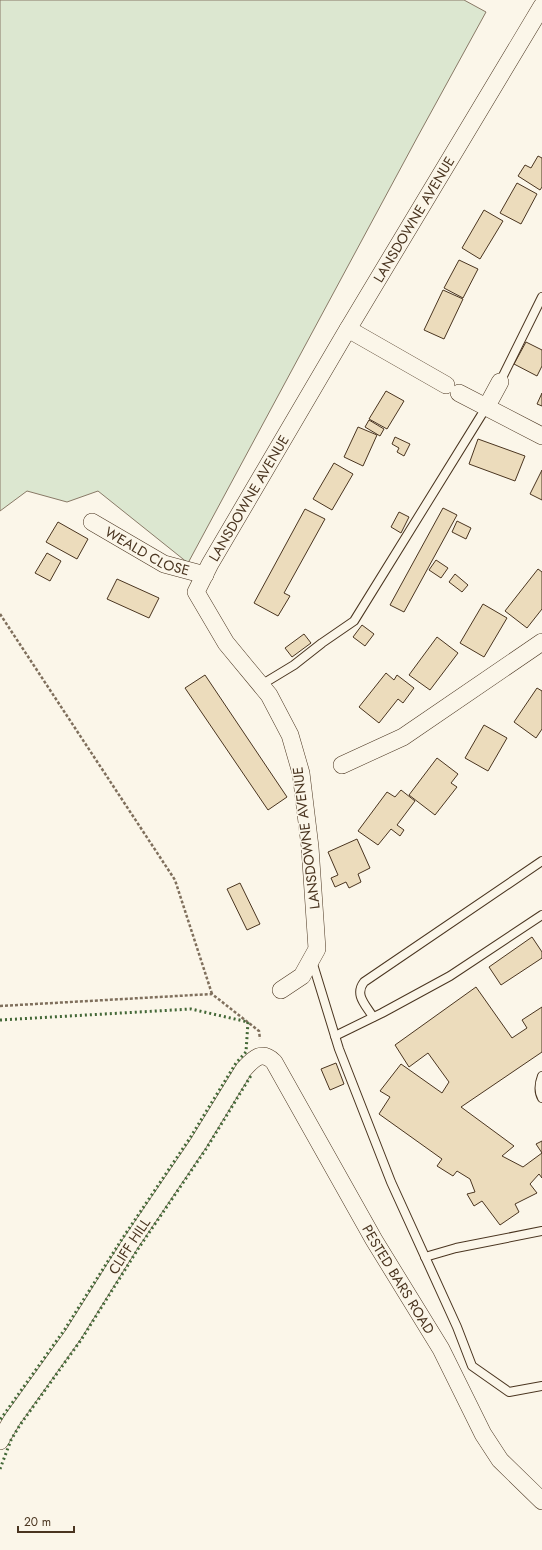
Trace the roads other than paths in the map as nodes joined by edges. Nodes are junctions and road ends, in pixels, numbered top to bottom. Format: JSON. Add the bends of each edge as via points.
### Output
{"nodes":[{"id":1,"x":542,"y":6,"type":"edge"},
{"id":2,"x":537,"y":27,"type":"edge"},
{"id":3,"x":542,"y":297,"type":"edge"},
{"id":4,"x":348,"y":329,"type":"junction"},
{"id":5,"x":500,"y":382,"type":"joint"},
{"id":6,"x":487,"y":406,"type":"junction"},
{"id":7,"x":542,"y":436,"type":"edge"},
{"id":8,"x":92,"y":522,"type":"dead end"},
{"id":9,"x":205,"y":575,"type":"junction"},
{"id":10,"x":542,"y":642,"type":"edge"},
{"id":11,"x":261,"y":685,"type":"junction"},
{"id":12,"x":342,"y":765,"type":"dead end"},
{"id":13,"x":542,"y":860,"type":"edge"},
{"id":14,"x":542,"y":915,"type":"edge"},
{"id":15,"x":312,"y":960,"type":"junction"},
{"id":16,"x":281,"y":990,"type":"dead end"},
{"id":17,"x":373,"y":1017,"type":"junction"},
{"id":18,"x":335,"y":1036,"type":"junction"},
{"id":19,"x":262,"y":1056,"type":"joint"},
{"id":20,"x":542,"y":1076,"type":"edge"},
{"id":21,"x":542,"y":1098,"type":"edge"},
{"id":22,"x":542,"y":1231,"type":"edge"},
{"id":23,"x":425,"y":1256,"type":"junction"},
{"id":24,"x":542,"y":1386,"type":"edge"},
{"id":25,"x":0,"y":1441,"type":"edge"},
{"id":26,"x":542,"y":1501,"type":"edge"}],
"edges":[{"from":1,"to":2,"type":"street","name":"LANSDOWNE AVENUE"},
{"from":2,"to":4,"type":"street","name":"LANSDOWNE AVENUE"},
{"from":3,"to":5,"type":"lane"},
{"from":4,"to":6,"type":"street"},
{"from":4,"to":9,"type":"street","name":"LANSDOWNE AVENUE"},
{"from":5,"to":6,"type":"street"},
{"from":6,"to":7,"type":"street"},
{"from":6,"to":11,"type":"lane","via":[[354,621],[294,665]]},
{"from":8,"to":9,"type":"street","name":"WEALD CLOSE","via":[[164,564]]},
{"from":9,"to":11,"type":"street","name":"LANSDOWNE AVENUE","via":[[196,592],[226,643]]},
{"from":10,"to":12,"type":"street","via":[[403,737]]},
{"from":11,"to":15,"type":"street","name":"LANSDOWNE AVENUE","via":[[269,694],[290,735],[301,773],[310,847],[317,949]]},
{"from":13,"to":17,"type":"lane","via":[[364,982],[360,996]]},
{"from":14,"to":17,"type":"lane","via":[[450,976]]},
{"from":15,"to":16,"type":"street","name":"LANSDOWNE AVENUE","via":[[302,976]]},
{"from":15,"to":18,"type":"lane"},
{"from":17,"to":18,"type":"lane"},
{"from":18,"to":23,"type":"lane","via":[[391,1182]]},
{"from":19,"to":25,"type":"street","name":"CLIFF HILL","via":[[252,1060],[244,1069],[73,1335],[12,1420]]},
{"from":19,"to":26,"type":"street","name":"PESTED BARS ROAD","via":[[268,1056],[274,1062],[374,1240],[441,1349],[483,1434],[500,1460]]},
{"from":20,"to":21,"type":"lane","via":[[539,1091]]},
{"from":22,"to":23,"type":"lane"},
{"from":23,"to":24,"type":"lane","via":[[472,1366],[509,1392]]}]}
